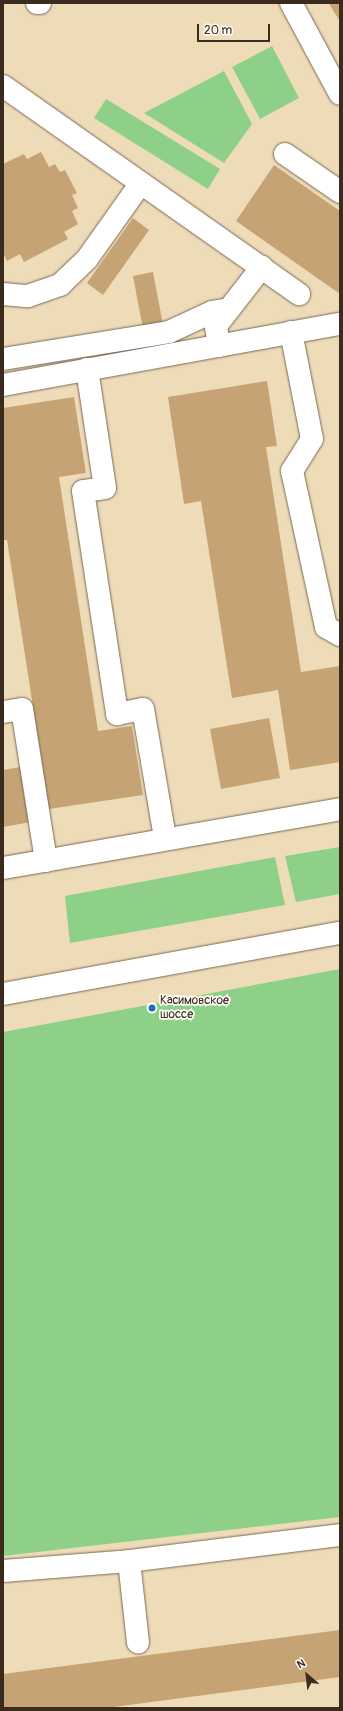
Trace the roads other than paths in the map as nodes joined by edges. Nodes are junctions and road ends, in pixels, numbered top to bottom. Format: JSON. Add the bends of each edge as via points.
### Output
{"nodes":[{"id":1,"x":291,"y":3,"type":"edge"},
{"id":2,"x":5,"y":92,"type":"edge"},
{"id":3,"x":340,"y":94,"type":"edge"},
{"id":4,"x":285,"y":154,"type":"dead end"},
{"id":5,"x":141,"y":183,"type":"junction"},
{"id":6,"x":340,"y":192,"type":"edge"},
{"id":7,"x":262,"y":267,"type":"junction"},
{"id":8,"x":3,"y":294,"type":"edge"},
{"id":9,"x":299,"y":294,"type":"dead end"},
{"id":10,"x":229,"y":309,"type":"junction"},
{"id":11,"x":340,"y":324,"type":"edge"},
{"id":12,"x":291,"y":332,"type":"junction"},
{"id":13,"x":219,"y":346,"type":"junction"},
{"id":14,"x":3,"y":359,"type":"edge"},
{"id":15,"x":87,"y":370,"type":"junction"},
{"id":16,"x":3,"y":385,"type":"edge"},
{"id":17,"x":340,"y":635,"type":"edge"},
{"id":18,"x":3,"y":712,"type":"edge"},
{"id":19,"x":340,"y":809,"type":"edge"},
{"id":20,"x":165,"y":838,"type":"junction"},
{"id":21,"x":46,"y":861,"type":"junction"},
{"id":22,"x":3,"y":868,"type":"edge"},
{"id":23,"x":340,"y":933,"type":"edge"},
{"id":24,"x":3,"y":994,"type":"edge"},
{"id":25,"x":340,"y":1535,"type":"edge"},
{"id":26,"x":129,"y":1561,"type":"junction"},
{"id":27,"x":3,"y":1571,"type":"edge"},
{"id":28,"x":138,"y":1643,"type":"dead end"}],
"edges":[{"from":1,"to":3,"type":"main road"},
{"from":2,"to":5,"type":"main road"},
{"from":4,"to":6,"type":"main road"},
{"from":5,"to":7,"type":"main road"},
{"from":5,"to":8,"type":"main road","via":[[87,259],[60,285],[28,296]]},
{"from":7,"to":9,"type":"main road"},
{"from":7,"to":10,"type":"main road"},
{"from":10,"to":13,"type":"main road","via":[[216,326]]},
{"from":10,"to":14,"type":"main road","via":[[212,312],[169,332]]},
{"from":11,"to":12,"type":"main road"},
{"from":12,"to":13,"type":"main road"},
{"from":12,"to":17,"type":"main road","via":[[312,439],[292,471],[326,627]]},
{"from":13,"to":15,"type":"main road"},
{"from":15,"to":16,"type":"main road"},
{"from":15,"to":20,"type":"main road","via":[[105,488],[83,491],[117,714],[143,709]]},
{"from":18,"to":21,"type":"main road","via":[[22,709]]},
{"from":19,"to":20,"type":"main road"},
{"from":20,"to":21,"type":"main road"},
{"from":21,"to":22,"type":"main road"},
{"from":23,"to":24,"type":"main road"},
{"from":25,"to":26,"type":"main road"},
{"from":26,"to":27,"type":"main road"},
{"from":26,"to":28,"type":"main road"}]}
